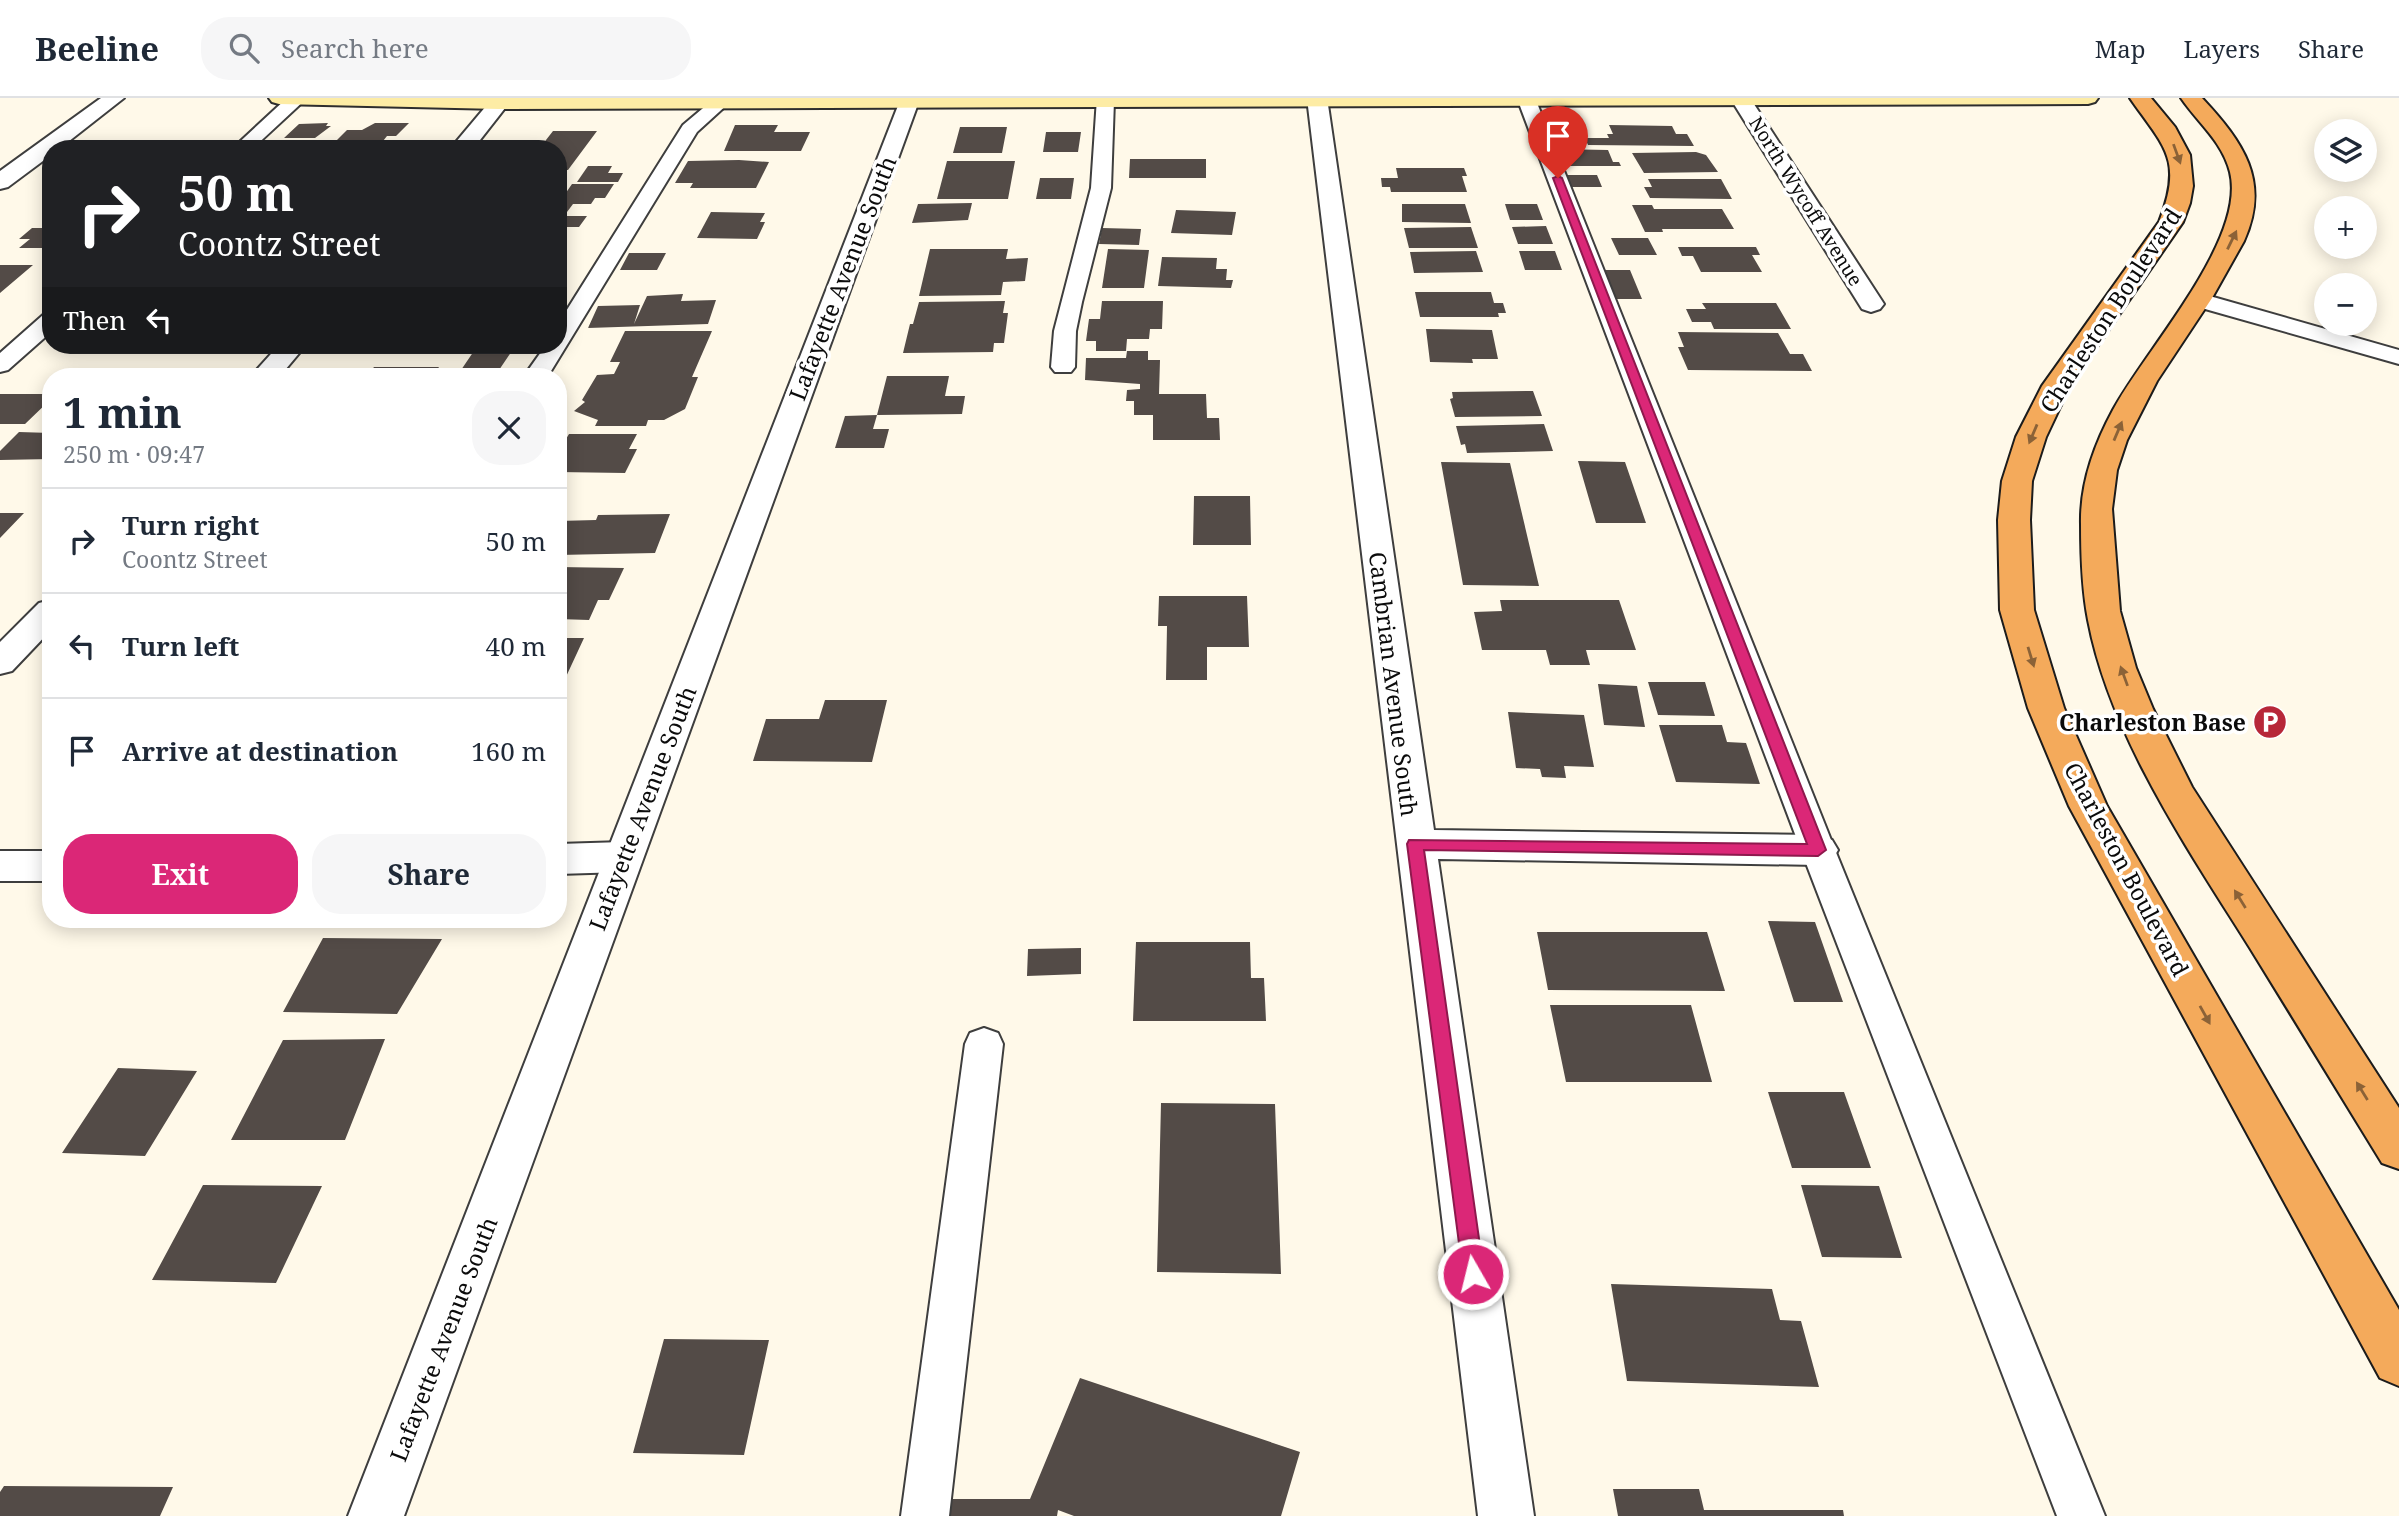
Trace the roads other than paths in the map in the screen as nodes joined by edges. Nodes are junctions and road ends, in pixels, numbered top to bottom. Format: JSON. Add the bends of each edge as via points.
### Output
{"nodes":[{"id":1,"x":114,"y":98,"type":"edge"},
{"id":2,"x":279,"y":98,"type":"edge"},
{"id":3,"x":298,"y":98,"type":"edge"},
{"id":4,"x":2088,"y":98,"type":"edge"},
{"id":5,"x":2140,"y":98,"type":"edge"},
{"id":6,"x":2191,"y":98,"type":"edge"},
{"id":7,"x":910,"y":99,"type":"edge"},
{"id":8,"x":1080,"y":99,"type":"edge"},
{"id":9,"x":1527,"y":99,"type":"edge"},
{"id":10,"x":1741,"y":99,"type":"edge"},
{"id":11,"x":1948,"y":99,"type":"edge"},
{"id":12,"x":1105,"y":100,"type":"junction"},
{"id":13,"x":1317,"y":100,"type":"edge"},
{"id":14,"x":493,"y":101,"type":"edge"},
{"id":15,"x":721,"y":102,"type":"junction"},
{"id":16,"x":57,"y":140,"type":"edge"},
{"id":17,"x":251,"y":140,"type":"edge"},
{"id":18,"x":467,"y":140,"type":"edge"},
{"id":19,"x":42,"y":151,"type":"edge"},
{"id":20,"x":0,"y":182,"type":"edge"},
{"id":21,"x":2199,"y":300,"type":"junction"},
{"id":22,"x":1871,"y":304,"type":"dead end"},
{"id":23,"x":42,"y":328,"type":"edge"},
{"id":24,"x":567,"y":329,"type":"edge"},
{"id":25,"x":285,"y":354,"type":"edge"},
{"id":26,"x":2399,"y":357,"type":"edge"},
{"id":27,"x":0,"y":365,"type":"edge"},
{"id":28,"x":1063,"y":367,"type":"dead end"},
{"id":29,"x":272,"y":368,"type":"edge"},
{"id":30,"x":42,"y":619,"type":"edge"},
{"id":31,"x":0,"y":663,"type":"edge"},
{"id":32,"x":1415,"y":844,"type":"junction"},
{"id":33,"x":1818,"y":850,"type":"junction"},
{"id":34,"x":623,"y":858,"type":"junction"},
{"id":35,"x":567,"y":859,"type":"edge"},
{"id":36,"x":0,"y":866,"type":"edge"},
{"id":37,"x":42,"y":866,"type":"edge"},
{"id":38,"x":984,"y":1044,"type":"dead end"},
{"id":39,"x":2399,"y":1148,"type":"edge"},
{"id":40,"x":2399,"y":1360,"type":"edge"},
{"id":41,"x":376,"y":1516,"type":"edge"},
{"id":42,"x":925,"y":1516,"type":"edge"},
{"id":43,"x":1506,"y":1516,"type":"edge"},
{"id":44,"x":2081,"y":1516,"type":"edge"}],
"edges":[{"from":1,"to":16,"type":"street"},
{"from":2,"to":3,"type":"main road"},
{"from":3,"to":14,"type":"main road"},
{"from":3,"to":17,"type":"lane"},
{"from":4,"to":11,"type":"main road"},
{"from":5,"to":40,"type":"highway","name":"Charleston Boulevard","one_way":true,"via":[[2164,124],[2178,153],[2182,198],[2171,222],[2056,386],[2031,437],[2017,481],[2017,610],[2046,708],[2088,806]]},
{"from":21,"to":6,"type":"highway","one_way":true,"via":[[2234,237],[2244,210],[2244,185],[2220,128]]},
{"from":7,"to":8,"type":"main road"},
{"from":7,"to":15,"type":"main road"},
{"from":7,"to":34,"type":"street","name":"Lafayette Avenue South"},
{"from":8,"to":12,"type":"main road"},
{"from":9,"to":10,"type":"main road"},
{"from":9,"to":13,"type":"main road"},
{"from":9,"to":33,"type":"lane"},
{"from":10,"to":11,"type":"main road"},
{"from":10,"to":22,"type":"street","name":"North Wycoff Avenue"},
{"from":12,"to":13,"type":"main road"},
{"from":12,"to":28,"type":"lane","via":[[1101,188],[1069,311]]},
{"from":13,"to":32,"type":"street","name":"Cambrian Avenue South"},
{"from":14,"to":15,"type":"main road"},
{"from":14,"to":18,"type":"street"},
{"from":15,"to":24,"type":"lane","via":[[690,129]]},
{"from":19,"to":20,"type":"street"},
{"from":21,"to":26,"type":"lane"},
{"from":39,"to":21,"type":"highway","one_way":true,"via":[[2184,810],[2139,717],[2105,624],[2096,536],[2097,500],[2107,457],[2128,407]]},
{"from":23,"to":27,"type":"lane"},
{"from":25,"to":29,"type":"street"},
{"from":30,"to":31,"type":"street"},
{"from":32,"to":33,"type":"street"},
{"from":32,"to":43,"type":"street","name":"Cambrian Avenue South"},
{"from":33,"to":44,"type":"lane"},
{"from":34,"to":35,"type":"street"},
{"from":34,"to":41,"type":"street","name":"Lafayette Avenue South"},
{"from":36,"to":37,"type":"street"},
{"from":38,"to":42,"type":"lane"}]}
